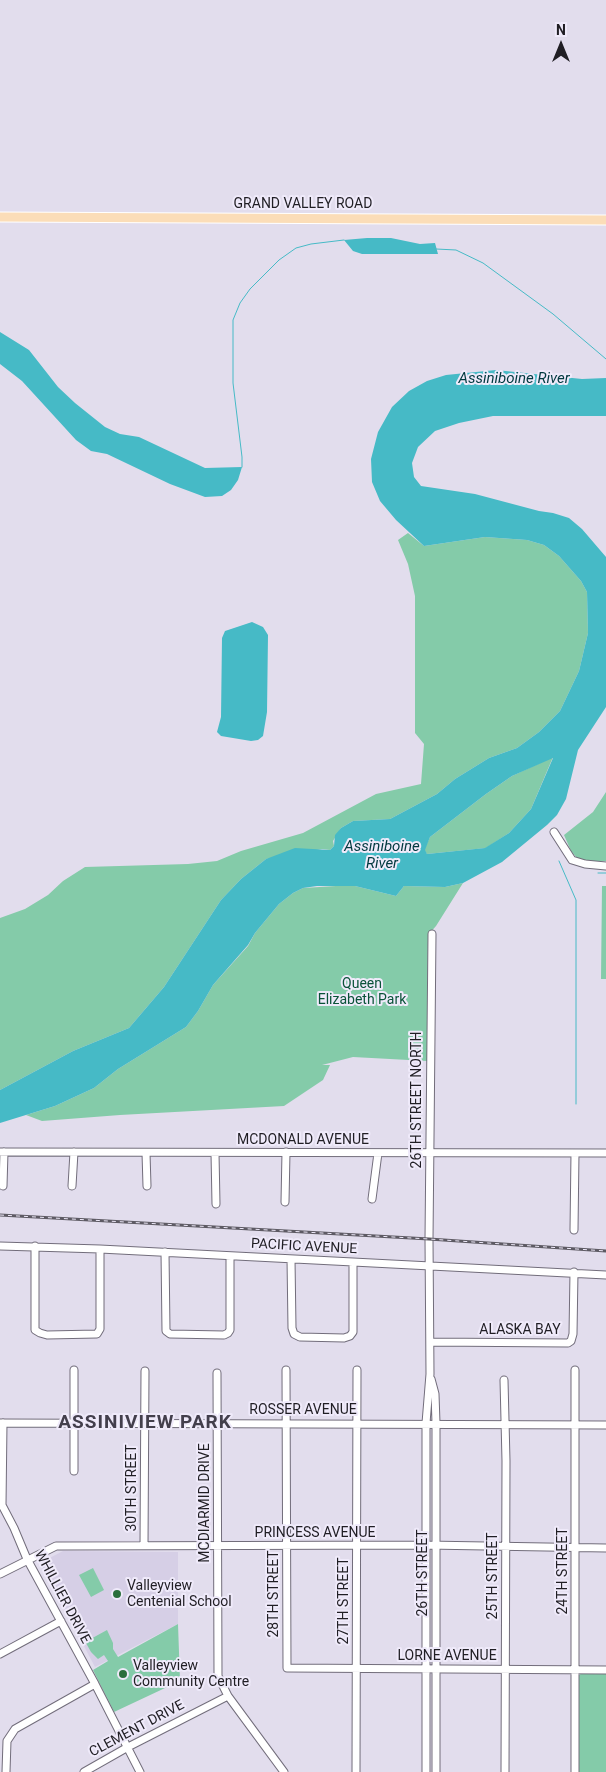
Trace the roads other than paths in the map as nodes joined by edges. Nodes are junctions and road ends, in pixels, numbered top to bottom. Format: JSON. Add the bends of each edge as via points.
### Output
{"nodes":[{"id":1,"x":0,"y":217,"type":"edge"},
{"id":2,"x":606,"y":220,"type":"edge"},
{"id":3,"x":554,"y":832,"type":"dead end"},
{"id":4,"x":606,"y":866,"type":"edge"},
{"id":5,"x":432,"y":934,"type":"dead end"},
{"id":6,"x":2,"y":1152,"type":"edge"},
{"id":7,"x":74,"y":1152,"type":"junction"},
{"id":8,"x":146,"y":1152,"type":"junction"},
{"id":9,"x":286,"y":1152,"type":"junction"},
{"id":10,"x":215,"y":1153,"type":"junction"},
{"id":11,"x":378,"y":1153,"type":"junction"},
{"id":12,"x":575,"y":1153,"type":"junction"},
{"id":13,"x":606,"y":1153,"type":"edge"},
{"id":14,"x":430,"y":1154,"type":"junction"},
{"id":15,"x":3,"y":1186,"type":"dead end"},
{"id":16,"x":72,"y":1186,"type":"dead end"},
{"id":17,"x":146,"y":1186,"type":"dead end"},
{"id":18,"x":372,"y":1199,"type":"dead end"},
{"id":19,"x":285,"y":1202,"type":"dead end"},
{"id":20,"x":216,"y":1204,"type":"dead end"},
{"id":21,"x":574,"y":1230,"type":"dead end"},
{"id":22,"x":0,"y":1246,"type":"edge"},
{"id":23,"x":35,"y":1246,"type":"junction"},
{"id":24,"x":100,"y":1249,"type":"junction"},
{"id":25,"x":165,"y":1252,"type":"junction"},
{"id":26,"x":230,"y":1256,"type":"junction"},
{"id":27,"x":291,"y":1258,"type":"junction"},
{"id":28,"x":353,"y":1262,"type":"junction"},
{"id":29,"x":429,"y":1265,"type":"junction"},
{"id":30,"x":574,"y":1272,"type":"junction"},
{"id":31,"x":606,"y":1275,"type":"edge"},
{"id":32,"x":430,"y":1342,"type":"junction"},
{"id":33,"x":74,"y":1370,"type":"dead end"},
{"id":34,"x":286,"y":1370,"type":"dead end"},
{"id":35,"x":357,"y":1370,"type":"dead end"},
{"id":36,"x":575,"y":1370,"type":"dead end"},
{"id":37,"x":145,"y":1371,"type":"dead end"},
{"id":38,"x":217,"y":1374,"type":"dead end"},
{"id":39,"x":430,"y":1374,"type":"junction"},
{"id":40,"x":504,"y":1380,"type":"dead end"},
{"id":41,"x":2,"y":1422,"type":"edge"},
{"id":42,"x":74,"y":1422,"type":"junction"},
{"id":43,"x":217,"y":1422,"type":"junction"},
{"id":44,"x":144,"y":1423,"type":"junction"},
{"id":45,"x":286,"y":1423,"type":"junction"},
{"id":46,"x":357,"y":1423,"type":"junction"},
{"id":47,"x":426,"y":1423,"type":"junction"},
{"id":48,"x":436,"y":1423,"type":"junction"},
{"id":49,"x":504,"y":1425,"type":"junction"},
{"id":50,"x":575,"y":1425,"type":"junction"},
{"id":51,"x":606,"y":1425,"type":"edge"},
{"id":52,"x":74,"y":1470,"type":"dead end"},
{"id":53,"x":1,"y":1505,"type":"edge"},
{"id":54,"x":217,"y":1545,"type":"junction"},
{"id":55,"x":286,"y":1545,"type":"junction"},
{"id":56,"x":356,"y":1545,"type":"junction"},
{"id":57,"x":426,"y":1545,"type":"junction"},
{"id":58,"x":436,"y":1545,"type":"junction"},
{"id":59,"x":144,"y":1546,"type":"junction"},
{"id":60,"x":506,"y":1546,"type":"junction"},
{"id":61,"x":575,"y":1547,"type":"junction"},
{"id":62,"x":606,"y":1548,"type":"edge"},
{"id":63,"x":27,"y":1559,"type":"junction"},
{"id":64,"x":0,"y":1574,"type":"edge"},
{"id":65,"x":61,"y":1621,"type":"junction"},
{"id":66,"x":0,"y":1654,"type":"edge"},
{"id":67,"x":287,"y":1668,"type":"joint"},
{"id":68,"x":357,"y":1668,"type":"junction"},
{"id":69,"x":426,"y":1669,"type":"junction"},
{"id":70,"x":435,"y":1669,"type":"junction"},
{"id":71,"x":504,"y":1669,"type":"junction"},
{"id":72,"x":575,"y":1670,"type":"junction"},
{"id":73,"x":606,"y":1670,"type":"edge"},
{"id":74,"x":95,"y":1684,"type":"junction"},
{"id":75,"x":228,"y":1696,"type":"junction"},
{"id":76,"x":128,"y":1747,"type":"junction"},
{"id":77,"x":6,"y":1772,"type":"edge"},
{"id":78,"x":84,"y":1772,"type":"edge"},
{"id":79,"x":140,"y":1772,"type":"edge"},
{"id":80,"x":284,"y":1772,"type":"edge"},
{"id":81,"x":356,"y":1772,"type":"edge"},
{"id":82,"x":426,"y":1772,"type":"edge"},
{"id":83,"x":436,"y":1772,"type":"edge"},
{"id":84,"x":505,"y":1772,"type":"edge"},
{"id":85,"x":576,"y":1772,"type":"edge"}],
"edges":[{"from":1,"to":2,"type":"main road","name":"GRAND VALLEY ROAD"},
{"from":3,"to":4,"type":"street","via":[[574,862]]},
{"from":5,"to":14,"type":"street","name":"26TH STREET NORTH"},
{"from":6,"to":7,"type":"street","name":"MCDONALD AVENUE"},
{"from":6,"to":15,"type":"street"},
{"from":7,"to":8,"type":"street","name":"MCDONALD AVENUE"},
{"from":7,"to":16,"type":"street"},
{"from":8,"to":10,"type":"street","name":"MCDONALD AVENUE"},
{"from":8,"to":17,"type":"street"},
{"from":9,"to":10,"type":"street","name":"MCDONALD AVENUE"},
{"from":9,"to":11,"type":"street","name":"MCDONALD AVENUE"},
{"from":9,"to":19,"type":"street"},
{"from":10,"to":20,"type":"street"},
{"from":11,"to":14,"type":"street","name":"MCDONALD AVENUE"},
{"from":11,"to":18,"type":"street"},
{"from":12,"to":13,"type":"street","name":"MCDONALD AVENUE"},
{"from":12,"to":14,"type":"street","name":"MCDONALD AVENUE"},
{"from":12,"to":21,"type":"street"},
{"from":14,"to":29,"type":"street","name":"26TH STREET NORTH"},
{"from":22,"to":23,"type":"street","name":"PACIFIC AVENUE"},
{"from":23,"to":24,"type":"street","name":"PACIFIC AVENUE"},
{"from":23,"to":24,"type":"street","via":[[36,1330],[47,1335],[97,1334],[100,1329]]},
{"from":24,"to":25,"type":"street","name":"PACIFIC AVENUE"},
{"from":25,"to":26,"type":"street","name":"PACIFIC AVENUE"},
{"from":25,"to":26,"type":"street","via":[[166,1330],[170,1334],[224,1336],[228,1333]]},
{"from":26,"to":27,"type":"street","name":"PACIFIC AVENUE"},
{"from":27,"to":28,"type":"street","name":"PACIFIC AVENUE"},
{"from":27,"to":28,"type":"street","via":[[292,1328],[300,1337],[344,1338],[353,1332]]},
{"from":28,"to":29,"type":"street","name":"PACIFIC AVENUE"},
{"from":29,"to":30,"type":"street","name":"PACIFIC AVENUE"},
{"from":29,"to":32,"type":"street","name":"26TH STREET"},
{"from":30,"to":31,"type":"street","name":"PACIFIC AVENUE"},
{"from":30,"to":32,"type":"street","name":"ALASKA BAY","via":[[573,1334],[568,1343]]},
{"from":32,"to":39,"type":"street","name":"26TH STREET"},
{"from":33,"to":42,"type":"street"},
{"from":34,"to":45,"type":"street","name":"28TH STREET"},
{"from":35,"to":46,"type":"street","name":"27TH STREET"},
{"from":36,"to":50,"type":"street","name":"24TH STREET"},
{"from":37,"to":44,"type":"street","name":"30TH STREET"},
{"from":38,"to":43,"type":"street","name":"MCDIARMID DRIVE"},
{"from":39,"to":47,"type":"street","name":"26TH STREET"},
{"from":39,"to":48,"type":"street","name":"26TH STREET","via":[[435,1394]]},
{"from":40,"to":49,"type":"street","name":"25TH STREET"},
{"from":41,"to":42,"type":"street","name":"ROSSER AVENUE"},
{"from":41,"to":53,"type":"street","name":"WHILLIER DRIVE"},
{"from":42,"to":44,"type":"street","name":"ROSSER AVENUE"},
{"from":42,"to":52,"type":"street"},
{"from":43,"to":44,"type":"street","name":"ROSSER AVENUE"},
{"from":43,"to":45,"type":"street","name":"ROSSER AVENUE"},
{"from":43,"to":54,"type":"street","name":"MCDIARMID DRIVE"},
{"from":44,"to":59,"type":"street","name":"30TH STREET"},
{"from":45,"to":46,"type":"street","name":"ROSSER AVENUE"},
{"from":45,"to":55,"type":"street","name":"28TH STREET"},
{"from":46,"to":47,"type":"street","name":"ROSSER AVENUE"},
{"from":46,"to":56,"type":"street","name":"27TH STREET"},
{"from":47,"to":48,"type":"street","name":"ROSSER AVENUE"},
{"from":47,"to":57,"type":"street","name":"26TH STREET"},
{"from":48,"to":49,"type":"street","name":"ROSSER AVENUE"},
{"from":48,"to":58,"type":"street","name":"26TH STREET"},
{"from":49,"to":50,"type":"street","name":"ROSSER AVENUE"},
{"from":49,"to":60,"type":"street","name":"25TH STREET"},
{"from":50,"to":51,"type":"street","name":"ROSSER AVENUE"},
{"from":50,"to":61,"type":"street","name":"24TH STREET"},
{"from":53,"to":63,"type":"street","name":"WHILLIER DRIVE"},
{"from":54,"to":55,"type":"street","name":"PRINCESS AVENUE"},
{"from":54,"to":59,"type":"street","name":"PRINCESS AVENUE"},
{"from":54,"to":75,"type":"street","name":"MCDIARMID DRIVE","via":[[218,1676]]},
{"from":55,"to":56,"type":"street","name":"PRINCESS AVENUE"},
{"from":55,"to":67,"type":"street","name":"28TH STREET"},
{"from":56,"to":57,"type":"street","name":"PRINCESS AVENUE"},
{"from":56,"to":68,"type":"street","name":"27TH STREET"},
{"from":57,"to":58,"type":"street","name":"PRINCESS AVENUE"},
{"from":57,"to":69,"type":"street","name":"26TH STREET"},
{"from":58,"to":60,"type":"street","name":"PRINCESS AVENUE"},
{"from":58,"to":70,"type":"street","name":"26TH STREET"},
{"from":59,"to":63,"type":"street","name":"PRINCESS AVENUE","via":[[56,1546]]},
{"from":60,"to":61,"type":"street","name":"PRINCESS AVENUE"},
{"from":60,"to":71,"type":"street","name":"25TH STREET"},
{"from":61,"to":62,"type":"street","name":"PRINCESS AVENUE"},
{"from":61,"to":72,"type":"street","name":"24TH STREET"},
{"from":63,"to":64,"type":"street","name":"PRINCESS AVENUE"},
{"from":63,"to":65,"type":"street","name":"WHILLIER DRIVE"},
{"from":65,"to":66,"type":"street"},
{"from":65,"to":74,"type":"street","name":"WHILLIER DRIVE"},
{"from":67,"to":68,"type":"street","name":"LORNE AVENUE"},
{"from":68,"to":69,"type":"street","name":"LORNE AVENUE"},
{"from":68,"to":81,"type":"street","name":"27TH STREET"},
{"from":69,"to":70,"type":"street","name":"LORNE AVENUE"},
{"from":69,"to":82,"type":"street","name":"26TH STREET"},
{"from":70,"to":71,"type":"street","name":"LORNE AVENUE"},
{"from":70,"to":83,"type":"street","name":"26TH STREET"},
{"from":71,"to":72,"type":"street","name":"LORNE AVENUE"},
{"from":71,"to":84,"type":"street","name":"25TH STREET"},
{"from":72,"to":73,"type":"street","name":"LORNE AVENUE"},
{"from":72,"to":85,"type":"street","name":"24TH STREET"},
{"from":74,"to":76,"type":"street","name":"WHILLIER DRIVE"},
{"from":74,"to":77,"type":"street","via":[[15,1729],[7,1741]]},
{"from":75,"to":76,"type":"street","name":"CLEMENT DRIVE"},
{"from":75,"to":80,"type":"street","name":"MCDIARMID DRIVE"},
{"from":76,"to":78,"type":"street","name":"CLEMENT DRIVE"},
{"from":76,"to":79,"type":"street","name":"WHILLIER DRIVE"}]}
